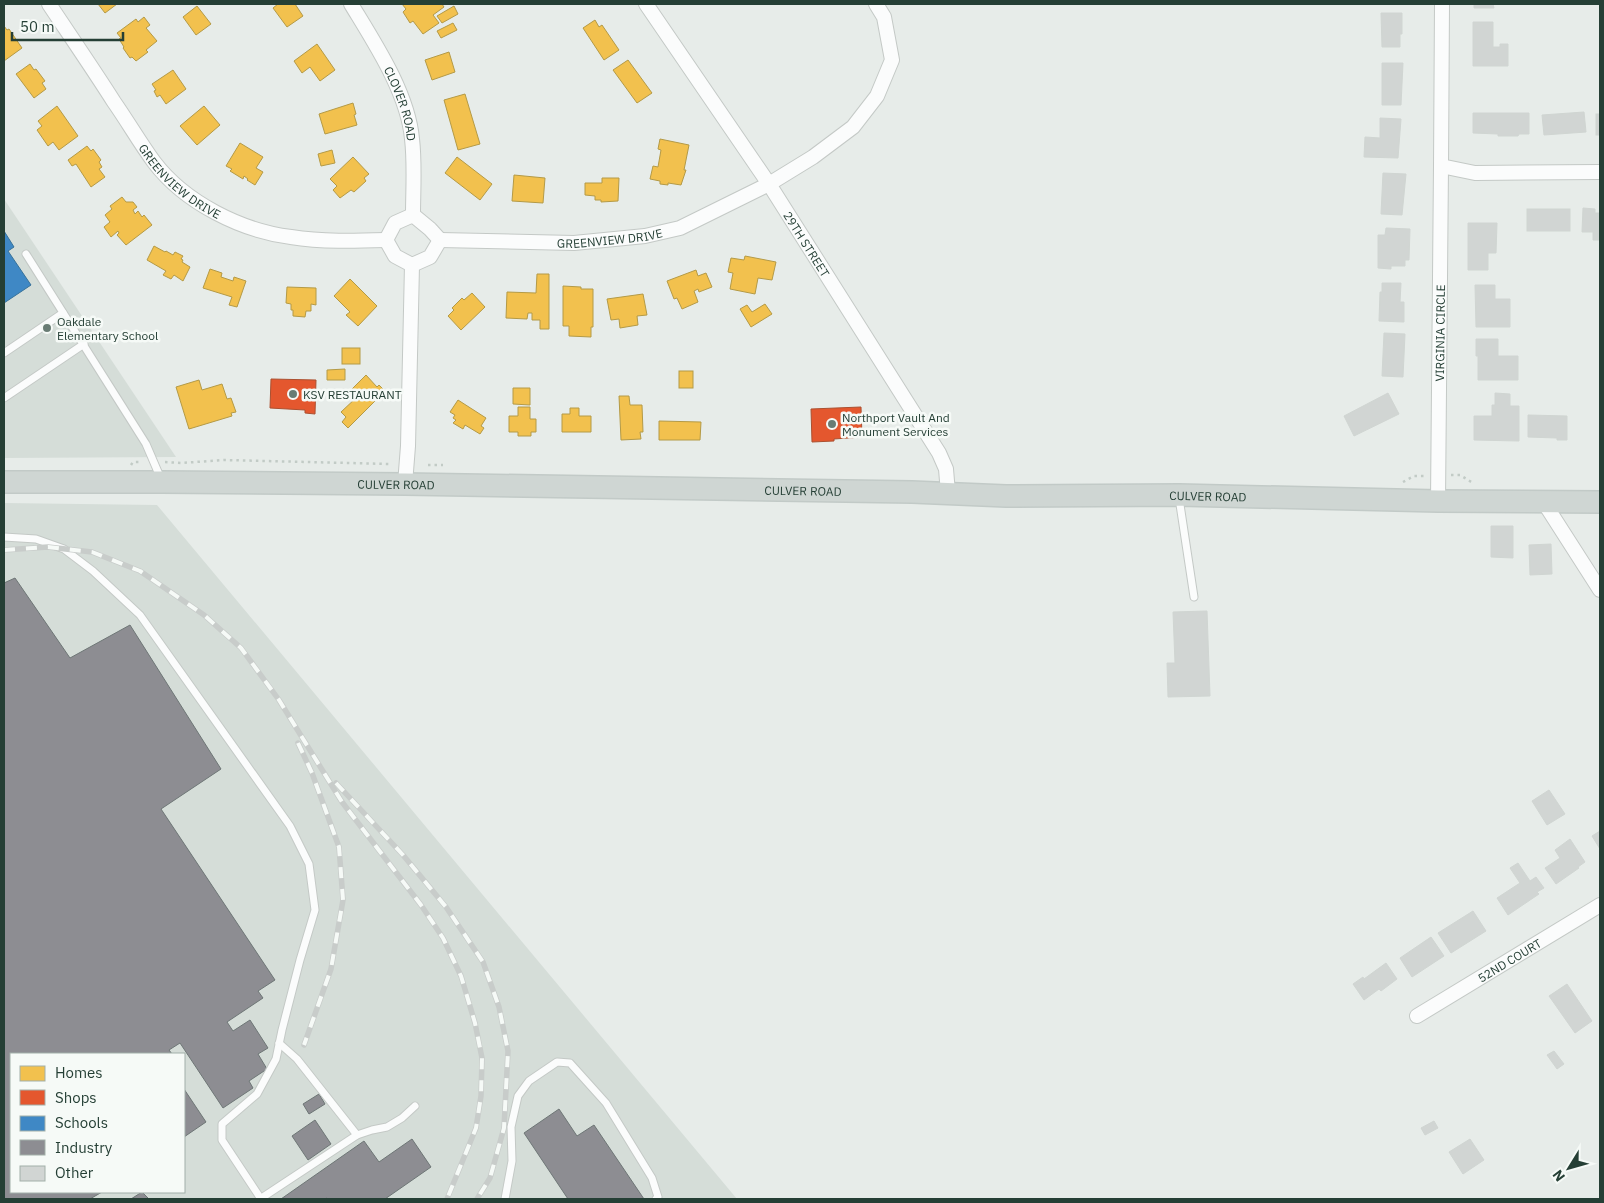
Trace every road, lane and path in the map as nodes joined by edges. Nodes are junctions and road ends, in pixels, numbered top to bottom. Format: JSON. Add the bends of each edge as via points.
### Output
{"nodes":[{"id":1,"x":49,"y":4,"type":"edge"},
{"id":2,"x":351,"y":4,"type":"edge"},
{"id":3,"x":646,"y":4,"type":"edge"},
{"id":4,"x":876,"y":4,"type":"edge"},
{"id":5,"x":1442,"y":4,"type":"edge"},
{"id":6,"x":1441,"y":166,"type":"junction"},
{"id":7,"x":1600,"y":172,"type":"edge"},
{"id":8,"x":768,"y":184,"type":"junction"},
{"id":9,"x":413,"y":215,"type":"junction"},
{"id":10,"x":386,"y":240,"type":"junction"},
{"id":11,"x":440,"y":240,"type":"junction"},
{"id":12,"x":26,"y":254,"type":"dead end"},
{"id":13,"x":412,"y":265,"type":"junction"},
{"id":14,"x":63,"y":313,"type":"junction"},
{"id":15,"x":84,"y":344,"type":"junction"},
{"id":16,"x":4,"y":353,"type":"edge"},
{"id":17,"x":4,"y":398,"type":"edge"},
{"id":18,"x":4,"y":482,"type":"edge"},
{"id":19,"x":162,"y":482,"type":"junction"},
{"id":20,"x":405,"y":484,"type":"junction"},
{"id":21,"x":948,"y":493,"type":"junction"},
{"id":22,"x":1179,"y":496,"type":"junction"},
{"id":23,"x":1438,"y":501,"type":"junction"},
{"id":24,"x":1543,"y":502,"type":"junction"},
{"id":25,"x":1600,"y":502,"type":"edge"},
{"id":26,"x":4,"y":537,"type":"edge"},
{"id":27,"x":1600,"y":590,"type":"edge"},
{"id":28,"x":1194,"y":596,"type":"dead end"},
{"id":29,"x":1600,"y":905,"type":"edge"},
{"id":30,"x":1417,"y":1016,"type":"dead end"},
{"id":31,"x":279,"y":1042,"type":"junction"},
{"id":32,"x":415,"y":1106,"type":"dead end"},
{"id":33,"x":357,"y":1135,"type":"junction"},
{"id":34,"x":260,"y":1199,"type":"edge"},
{"id":35,"x":505,"y":1199,"type":"edge"},
{"id":36,"x":656,"y":1199,"type":"edge"}],
"edges":[{"from":1,"to":10,"type":"street","name":"GREENVIEW DRIVE","via":[[155,163],[192,198],[223,216],[256,229],[290,237]]},
{"from":2,"to":9,"type":"street","name":"CLOVER ROAD","via":[[384,59],[406,112],[412,138]]},
{"from":3,"to":8,"type":"street","name":"29TH STREET"},
{"from":4,"to":8,"type":"street","name":"GREENVIEW DRIVE","via":[[884,17],[892,60],[877,96],[853,127],[813,157]]},
{"from":5,"to":6,"type":"street","name":"VIRGINIA CIRCLE"},
{"from":6,"to":7,"type":"street","via":[[1475,172]]},
{"from":6,"to":23,"type":"street","name":"VIRGINIA CIRCLE"},
{"from":8,"to":11,"type":"street","name":"GREENVIEW DRIVE","via":[[680,228],[645,236],[574,243]]},
{"from":8,"to":21,"type":"street","name":"29TH STREET","via":[[939,453],[946,469]]},
{"from":9,"to":10,"type":"street","via":[[395,223]]},
{"from":9,"to":11,"type":"street"},
{"from":10,"to":13,"type":"street","via":[[395,256]]},
{"from":11,"to":13,"type":"street","via":[[430,257]]},
{"from":12,"to":14,"type":"lane"},
{"from":13,"to":20,"type":"street"},
{"from":14,"to":15,"type":"lane"},
{"from":14,"to":16,"type":"lane"},
{"from":15,"to":17,"type":"lane"},
{"from":15,"to":19,"type":"lane","via":[[146,444]]},
{"from":18,"to":19,"type":"main road","name":"CULVER ROAD"},
{"from":19,"to":20,"type":"main road","name":"CULVER ROAD"},
{"from":20,"to":21,"type":"main road","name":"CULVER ROAD"},
{"from":21,"to":22,"type":"main road","name":"CULVER ROAD"},
{"from":22,"to":23,"type":"main road","name":"CULVER ROAD"},
{"from":22,"to":28,"type":"lane"},
{"from":23,"to":24,"type":"main road","name":"CULVER ROAD"},
{"from":24,"to":25,"type":"main road","name":"CULVER ROAD"},
{"from":24,"to":27,"type":"street"},
{"from":26,"to":31,"type":"lane","via":[[36,539],[64,549],[140,615],[290,826],[309,864],[315,910]]},
{"from":29,"to":30,"type":"street","name":"52ND COURT"},
{"from":31,"to":33,"type":"lane","via":[[297,1059]]},
{"from":31,"to":34,"type":"lane","via":[[276,1059],[257,1094],[222,1124],[222,1140]]},
{"from":32,"to":33,"type":"lane","via":[[387,1127]]},
{"from":33,"to":34,"type":"lane"},
{"from":35,"to":36,"type":"lane","via":[[512,1161],[511,1127],[518,1096],[529,1081],[557,1062],[570,1064],[606,1103],[652,1178]]}]}
